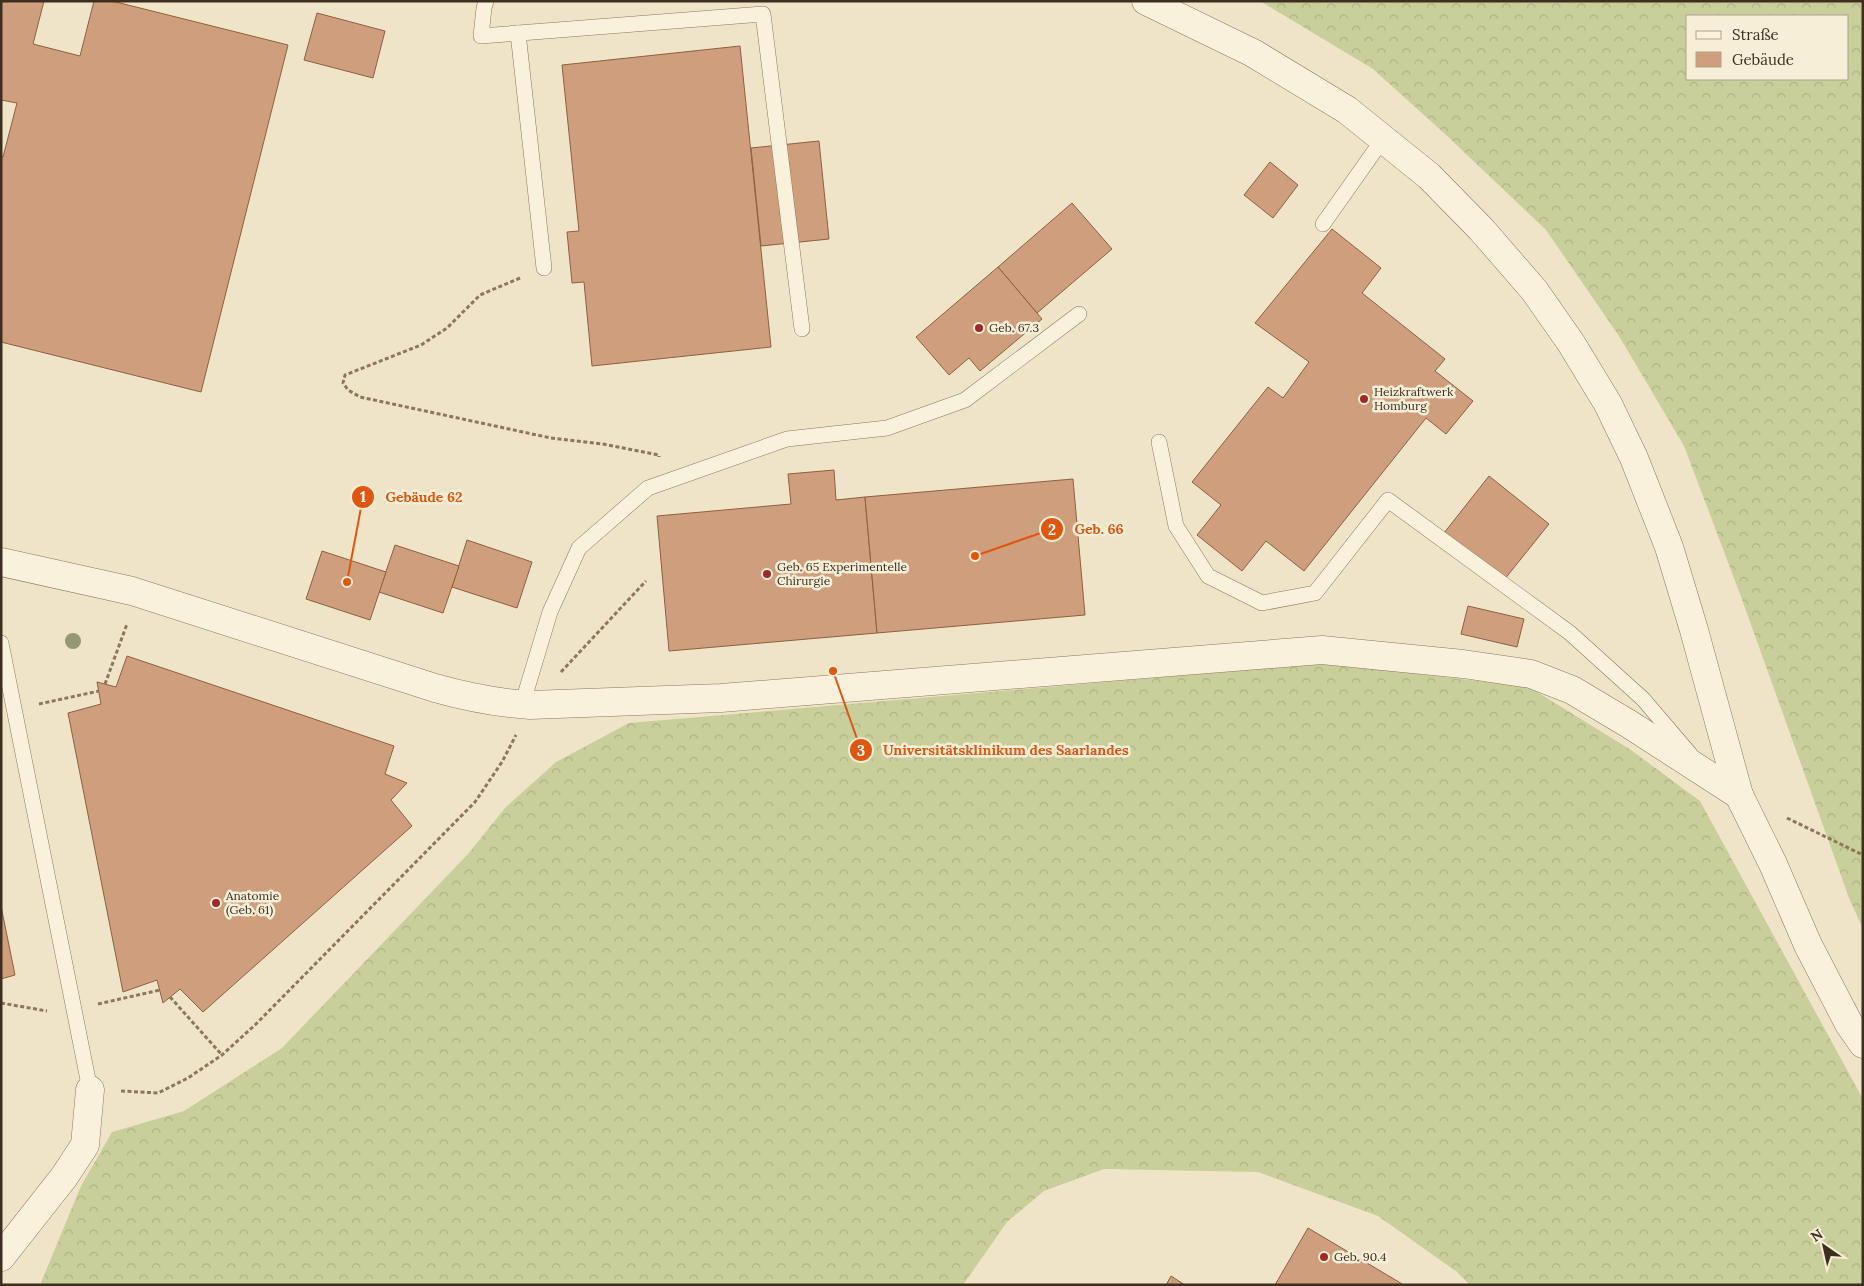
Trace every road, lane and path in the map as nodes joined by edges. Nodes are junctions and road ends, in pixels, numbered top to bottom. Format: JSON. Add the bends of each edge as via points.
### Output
{"nodes":[{"id":1,"x":486,"y":1,"type":"edge"},
{"id":2,"x":1146,"y":1,"type":"edge"},
{"id":3,"x":518,"y":33,"type":"junction"},
{"id":4,"x":1383,"y":139,"type":"junction"},
{"id":5,"x":1323,"y":224,"type":"dead end"},
{"id":6,"x":544,"y":268,"type":"joint"},
{"id":7,"x":1079,"y":314,"type":"dead end"},
{"id":8,"x":802,"y":329,"type":"dead end"},
{"id":9,"x":1159,"y":442,"type":"dead end"},
{"id":10,"x":659,"y":484,"type":"junction"},
{"id":11,"x":1,"y":562,"type":"edge"},
{"id":12,"x":646,"y":581,"type":"dead end"},
{"id":13,"x":127,"y":623,"type":"dead end"},
{"id":14,"x":1,"y":643,"type":"edge"},
{"id":15,"x":105,"y":684,"type":"dead end"},
{"id":16,"x":99,"y":691,"type":"dead end"},
{"id":17,"x":43,"y":703,"type":"dead end"},
{"id":18,"x":526,"y":705,"type":"junction"},
{"id":19,"x":1709,"y":776,"type":"junction"},
{"id":20,"x":1739,"y":795,"type":"junction"},
{"id":21,"x":1783,"y":816,"type":"dead end"},
{"id":22,"x":1863,"y":855,"type":"edge"},
{"id":23,"x":160,"y":990,"type":"dead end"},
{"id":24,"x":170,"y":996,"type":"dead end"},
{"id":25,"x":1,"y":1003,"type":"edge"},
{"id":26,"x":100,"y":1004,"type":"dead end"},
{"id":27,"x":74,"y":1011,"type":"junction"},
{"id":28,"x":1863,"y":1044,"type":"edge"},
{"id":29,"x":222,"y":1055,"type":"junction"},
{"id":30,"x":90,"y":1090,"type":"junction"},
{"id":31,"x":1,"y":1257,"type":"edge"}],
"edges":[{"from":1,"to":3,"type":"lane","via":[[481,36]]},
{"from":2,"to":4,"type":"street","via":[[1253,53],[1347,110]]},
{"from":3,"to":6,"type":"lane"},
{"from":3,"to":8,"type":"lane","via":[[763,14]]},
{"from":4,"to":5,"type":"lane"},
{"from":4,"to":20,"type":"street","via":[[1429,176],[1534,290],[1608,404],[1634,458],[1669,546]]},
{"from":6,"to":10,"type":"path","via":[[480,296],[447,328],[421,345],[344,375],[343,383],[360,398],[551,438],[659,455]]},
{"from":7,"to":10,"type":"lane","via":[[966,400],[887,428],[787,439]]},
{"from":9,"to":19,"type":"lane","via":[[1176,526],[1208,576],[1262,603],[1315,593],[1388,500],[1570,633],[1642,699]]},
{"from":10,"to":18,"type":"lane","via":[[648,488],[579,548],[550,612]]},
{"from":11,"to":18,"type":"street","via":[[132,590],[469,698]]},
{"from":12,"to":18,"type":"path"},
{"from":13,"to":15,"type":"path"},
{"from":14,"to":27,"type":"lane"},
{"from":16,"to":17,"type":"path"},
{"from":18,"to":19,"type":"street","via":[[721,698],[1322,650],[1531,674],[1572,690]]},
{"from":18,"to":29,"type":"path","via":[[502,762],[475,802]]},
{"from":19,"to":20,"type":"street"},
{"from":20,"to":28,"type":"street","via":[[1808,945],[1849,1024]]},
{"from":21,"to":22,"type":"path"},
{"from":23,"to":26,"type":"path"},
{"from":24,"to":29,"type":"path"},
{"from":25,"to":27,"type":"path","via":[[40,1011]]},
{"from":27,"to":30,"type":"lane"},
{"from":29,"to":30,"type":"path","via":[[158,1093]]},
{"from":30,"to":31,"type":"street","via":[[85,1145],[64,1178]]}]}
